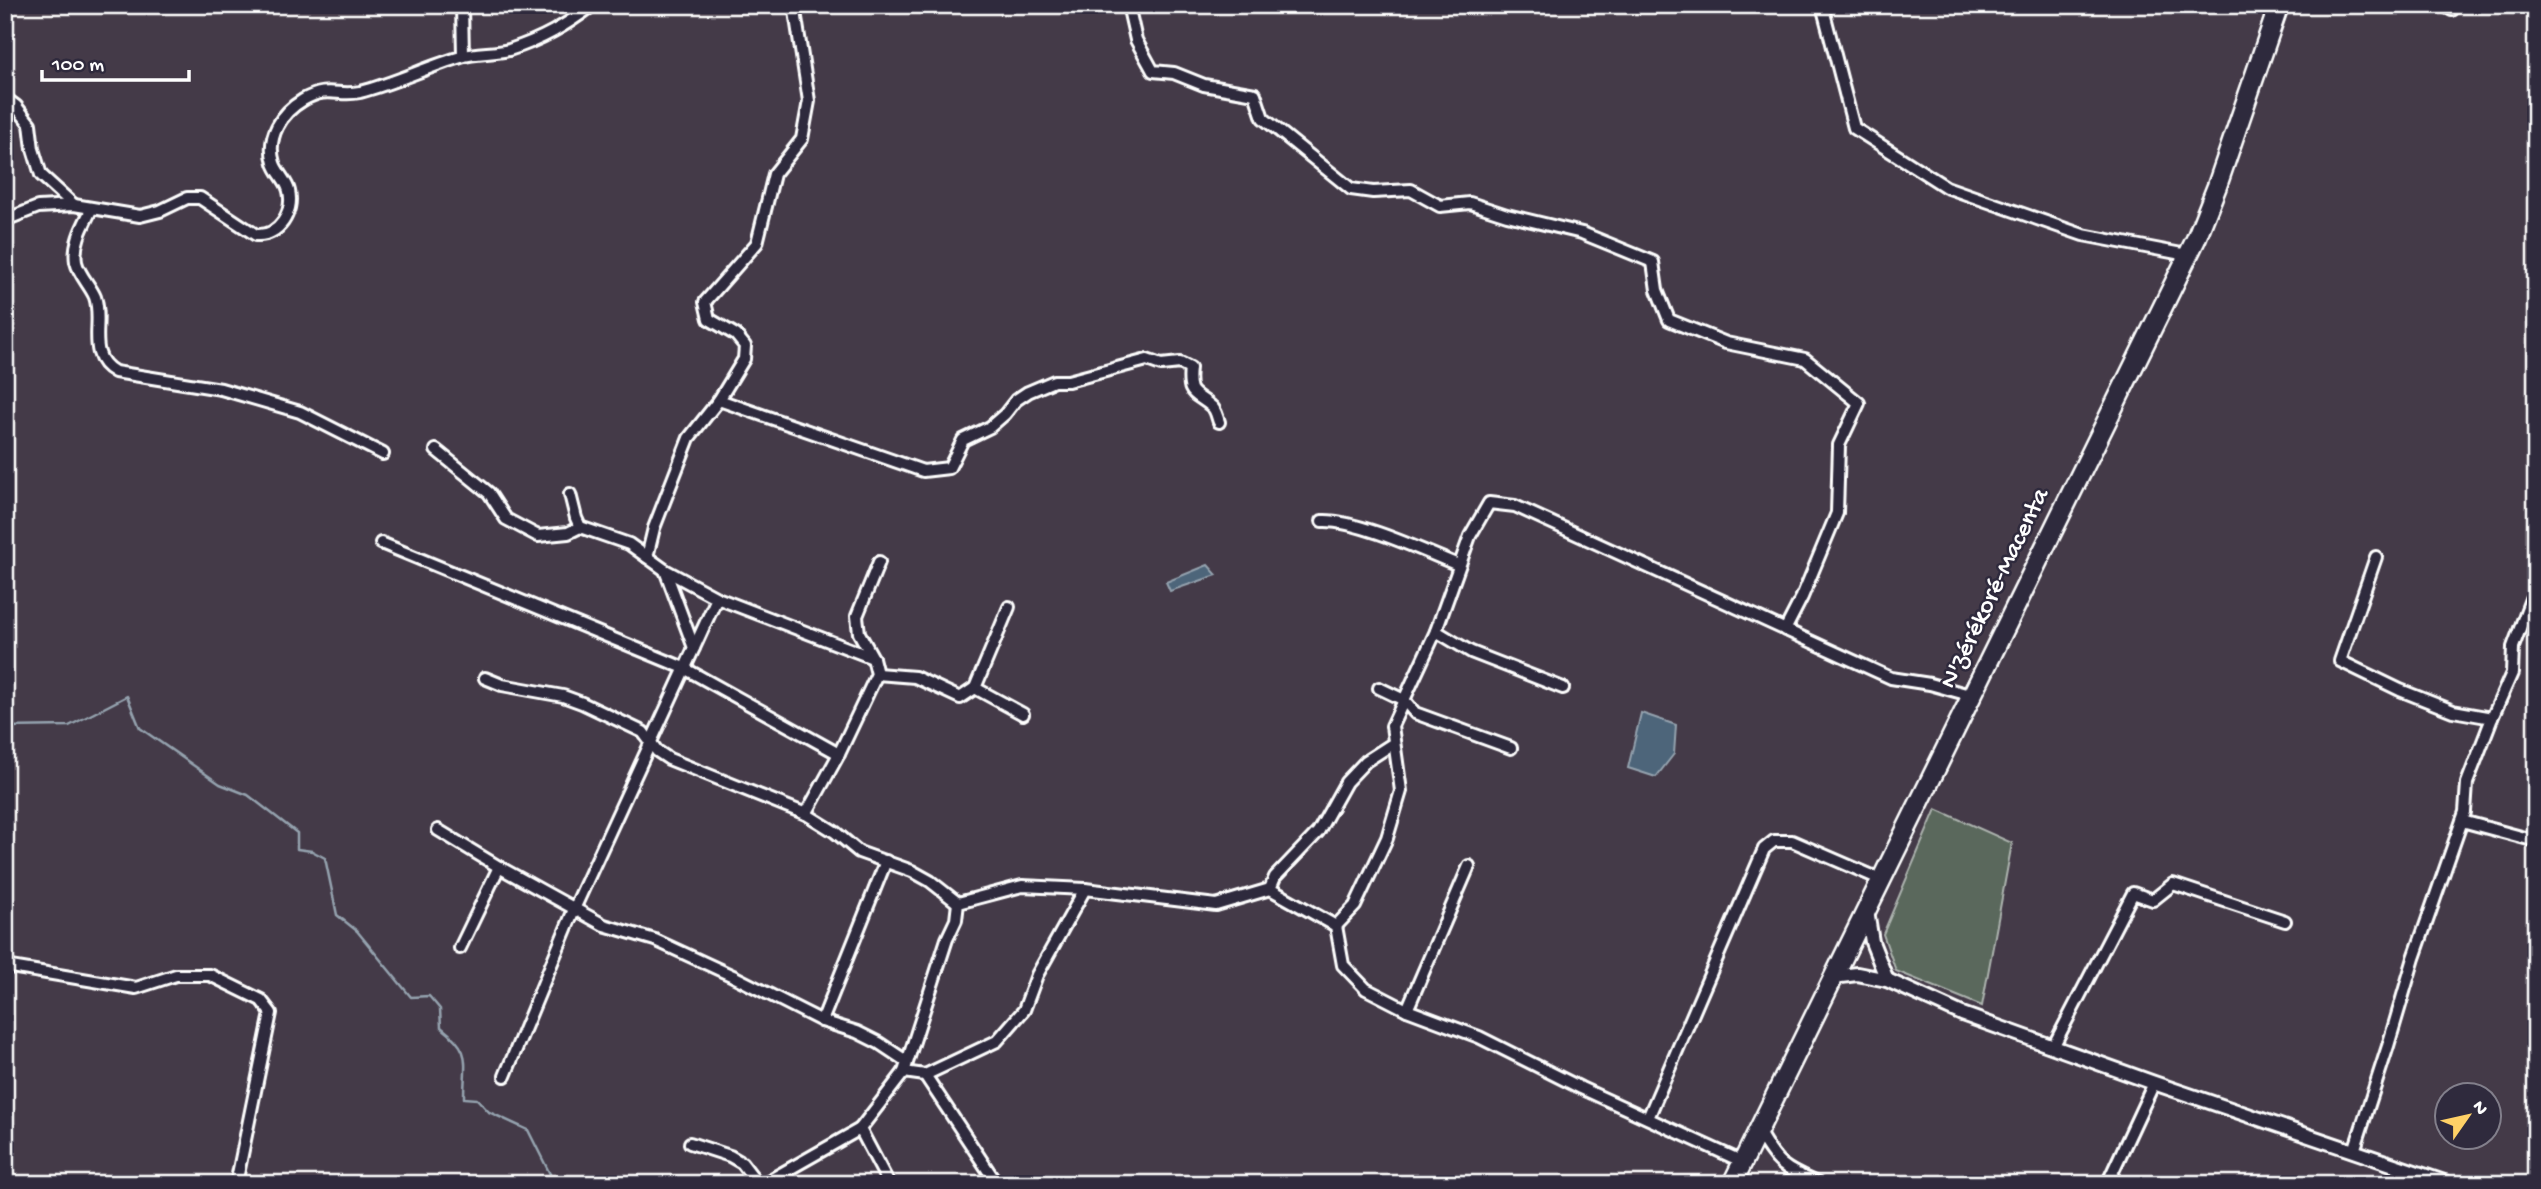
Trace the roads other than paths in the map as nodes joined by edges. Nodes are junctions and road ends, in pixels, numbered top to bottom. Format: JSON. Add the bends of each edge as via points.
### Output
{"nodes":[{"id":1,"x":462,"y":5,"type":"edge"},
{"id":2,"x":593,"y":5,"type":"edge"},
{"id":3,"x":794,"y":5,"type":"edge"},
{"id":4,"x":1124,"y":5,"type":"edge"},
{"id":5,"x":1822,"y":5,"type":"edge"},
{"id":6,"x":2279,"y":5,"type":"edge"},
{"id":7,"x":463,"y":56,"type":"junction"},
{"id":8,"x":5,"y":98,"type":"edge"},
{"id":9,"x":74,"y":205,"type":"junction"},
{"id":10,"x":91,"y":210,"type":"junction"},
{"id":11,"x":5,"y":220,"type":"edge"},
{"id":12,"x":2187,"y":255,"type":"junction"},
{"id":13,"x":719,"y":400,"type":"junction"},
{"id":14,"x":1219,"y":422,"type":"dead end"},
{"id":15,"x":436,"y":450,"type":"dead end"},
{"id":16,"x":383,"y":454,"type":"dead end"},
{"id":17,"x":570,"y":494,"type":"dead end"},
{"id":18,"x":1322,"y":521,"type":"dead end"},
{"id":19,"x":580,"y":527,"type":"junction"},
{"id":20,"x":381,"y":543,"type":"dead end"},
{"id":21,"x":648,"y":557,"type":"junction"},
{"id":22,"x":2376,"y":557,"type":"dead end"},
{"id":23,"x":879,"y":562,"type":"dead end"},
{"id":24,"x":1458,"y":565,"type":"junction"},
{"id":25,"x":665,"y":570,"type":"junction"},
{"id":26,"x":2536,"y":593,"type":"edge"},
{"id":27,"x":717,"y":598,"type":"junction"},
{"id":28,"x":1009,"y":607,"type":"dead end"},
{"id":29,"x":1785,"y":630,"type":"junction"},
{"id":30,"x":1436,"y":631,"type":"junction"},
{"id":31,"x":694,"y":648,"type":"junction"},
{"id":32,"x":873,"y":658,"type":"junction"},
{"id":33,"x":684,"y":668,"type":"junction"},
{"id":34,"x":877,"y":674,"type":"junction"},
{"id":35,"x":485,"y":678,"type":"dead end"},
{"id":36,"x":975,"y":688,"type":"junction"},
{"id":37,"x":1379,"y":688,"type":"dead end"},
{"id":38,"x":1563,"y":688,"type":"dead end"},
{"id":39,"x":1973,"y":696,"type":"junction"},
{"id":40,"x":1404,"y":700,"type":"junction"},
{"id":41,"x":1023,"y":714,"type":"dead end"},
{"id":42,"x":2492,"y":718,"type":"junction"},
{"id":43,"x":651,"y":741,"type":"junction"},
{"id":44,"x":1394,"y":743,"type":"junction"},
{"id":45,"x":1511,"y":748,"type":"dead end"},
{"id":46,"x":839,"y":754,"type":"junction"},
{"id":47,"x":806,"y":814,"type":"junction"},
{"id":48,"x":2462,"y":821,"type":"junction"},
{"id":49,"x":438,"y":830,"type":"dead end"},
{"id":50,"x":2536,"y":841,"type":"edge"},
{"id":51,"x":886,"y":861,"type":"junction"},
{"id":52,"x":1469,"y":866,"type":"dead end"},
{"id":53,"x":499,"y":867,"type":"junction"},
{"id":54,"x":1882,"y":880,"type":"junction"},
{"id":55,"x":1085,"y":889,"type":"junction"},
{"id":56,"x":1270,"y":889,"type":"junction"},
{"id":57,"x":958,"y":903,"type":"junction"},
{"id":58,"x":575,"y":907,"type":"junction"},
{"id":59,"x":1867,"y":911,"type":"junction"},
{"id":60,"x":2285,"y":921,"type":"dead end"},
{"id":61,"x":1336,"y":926,"type":"junction"},
{"id":62,"x":460,"y":948,"type":"dead end"},
{"id":63,"x":5,"y":966,"type":"edge"},
{"id":64,"x":1833,"y":977,"type":"junction"},
{"id":65,"x":1887,"y":980,"type":"junction"},
{"id":66,"x":1407,"y":1010,"type":"junction"},
{"id":67,"x":822,"y":1021,"type":"junction"},
{"id":68,"x":2053,"y":1046,"type":"junction"},
{"id":69,"x":905,"y":1067,"type":"junction"},
{"id":70,"x":925,"y":1075,"type":"junction"},
{"id":71,"x":505,"y":1076,"type":"dead end"},
{"id":72,"x":2154,"y":1083,"type":"junction"},
{"id":73,"x":1648,"y":1118,"type":"junction"},
{"id":74,"x":859,"y":1129,"type":"junction"},
{"id":75,"x":1757,"y":1129,"type":"junction"},
{"id":76,"x":690,"y":1143,"type":"dead end"},
{"id":77,"x":2354,"y":1150,"type":"junction"},
{"id":78,"x":1743,"y":1163,"type":"junction"},
{"id":79,"x":781,"y":1179,"type":"edge"},
{"id":80,"x":236,"y":1184,"type":"edge"},
{"id":81,"x":758,"y":1184,"type":"edge"},
{"id":82,"x":763,"y":1184,"type":"edge"},
{"id":83,"x":889,"y":1184,"type":"edge"},
{"id":84,"x":997,"y":1184,"type":"edge"},
{"id":85,"x":1091,"y":1184,"type":"edge"},
{"id":86,"x":1098,"y":1184,"type":"edge"},
{"id":87,"x":1732,"y":1184,"type":"edge"},
{"id":88,"x":1819,"y":1184,"type":"edge"},
{"id":89,"x":2107,"y":1184,"type":"edge"},
{"id":90,"x":2449,"y":1184,"type":"edge"}],
"edges":[{"from":1,"to":7,"type":"street"},
{"from":2,"to":7,"type":"street","via":[[560,30],[507,50]]},
{"from":3,"to":13,"type":"street","via":[[809,101],[802,139],[774,174],[757,243],[705,302],[709,319],[745,346],[744,359]]},
{"from":4,"to":29,"type":"street","via":[[1153,71],[1255,94],[1262,118],[1351,189],[1411,190],[1440,206],[1470,203],[1583,233],[1653,262],[1657,290],[1670,320],[1727,343],[1805,359],[1859,403],[1839,444],[1837,513]]},
{"from":5,"to":12,"type":"street","via":[[1854,128],[1946,187],[2083,235]]},
{"from":6,"to":12,"type":"highway","name":"N'zérékoré-Macenta","via":[[2217,186]]},
{"from":7,"to":10,"type":"street","via":[[356,93],[324,91],[280,119],[272,140],[274,162],[289,191],[287,215],[265,236],[256,235],[200,198],[187,198],[140,216]]},
{"from":8,"to":9,"type":"street","via":[[30,124],[41,175]]},
{"from":9,"to":10,"type":"street"},
{"from":9,"to":11,"type":"street","via":[[38,207]]},
{"from":10,"to":16,"type":"street","via":[[76,242],[76,263],[96,301],[95,338],[103,364],[115,372],[221,389],[300,412]]},
{"from":12,"to":39,"type":"highway","name":"N'zérékoré-Macenta"},
{"from":13,"to":14,"type":"street","via":[[923,471],[949,468],[963,440],[990,427],[1028,391],[1147,360],[1190,368],[1193,394],[1213,407]]},
{"from":13,"to":21,"type":"street","via":[[689,438],[654,528]]},
{"from":15,"to":19,"type":"street","via":[[489,493],[506,519],[538,536]]},
{"from":17,"to":19,"type":"street"},
{"from":18,"to":24,"type":"street","via":[[1371,532]]},
{"from":19,"to":21,"type":"street","via":[[629,544]]},
{"from":20,"to":33,"type":"street"},
{"from":21,"to":25,"type":"street"},
{"from":22,"to":42,"type":"street","via":[[2340,661],[2453,711]]},
{"from":23,"to":32,"type":"street","via":[[857,616],[859,633]]},
{"from":24,"to":29,"type":"street","via":[[1489,503],[1515,506]]},
{"from":24,"to":30,"type":"street"},
{"from":25,"to":27,"type":"street"},
{"from":25,"to":31,"type":"street"},
{"from":26,"to":42,"type":"street","via":[[2513,647],[2512,673]]},
{"from":27,"to":31,"type":"street"},
{"from":27,"to":32,"type":"street"},
{"from":28,"to":36,"type":"street"},
{"from":29,"to":39,"type":"street","via":[[1891,678]]},
{"from":30,"to":38,"type":"street","via":[[1471,652]]},
{"from":30,"to":40,"type":"street"},
{"from":31,"to":33,"type":"street"},
{"from":32,"to":34,"type":"street"},
{"from":33,"to":43,"type":"street"},
{"from":33,"to":46,"type":"street"},
{"from":34,"to":36,"type":"street","via":[[915,677],[960,698]]},
{"from":34,"to":46,"type":"street"},
{"from":35,"to":43,"type":"street","via":[[582,703],[643,732]]},
{"from":36,"to":41,"type":"street"},
{"from":37,"to":40,"type":"street"},
{"from":39,"to":54,"type":"highway","name":"N'zérékoré-Macenta"},
{"from":40,"to":44,"type":"street","via":[[1392,726]]},
{"from":40,"to":45,"type":"street","via":[[1415,713]]},
{"from":42,"to":48,"type":"street","via":[[2468,783]]},
{"from":43,"to":47,"type":"street","via":[[669,759]]},
{"from":43,"to":58,"type":"street"},
{"from":44,"to":56,"type":"street","via":[[1366,761],[1346,782],[1318,832],[1275,877]]},
{"from":44,"to":61,"type":"street","via":[[1401,791],[1387,838],[1355,906]]},
{"from":46,"to":47,"type":"street"},
{"from":47,"to":51,"type":"street","via":[[859,852]]},
{"from":48,"to":50,"type":"street"},
{"from":48,"to":77,"type":"street"},
{"from":49,"to":53,"type":"street"},
{"from":51,"to":57,"type":"street","via":[[930,881]]},
{"from":51,"to":67,"type":"street"},
{"from":52,"to":66,"type":"street"},
{"from":53,"to":58,"type":"street"},
{"from":53,"to":62,"type":"street"},
{"from":54,"to":59,"type":"highway","name":"N'zérékoré-Macenta"},
{"from":54,"to":73,"type":"street","via":[[1792,841],[1774,841],[1764,849]]},
{"from":55,"to":56,"type":"street","via":[[1216,905]]},
{"from":55,"to":57,"type":"street","via":[[1022,886]]},
{"from":55,"to":70,"type":"street","via":[[1037,975],[1024,1010],[997,1041]]},
{"from":56,"to":61,"type":"street"},
{"from":57,"to":69,"type":"street"},
{"from":58,"to":67,"type":"street","via":[[604,925],[655,940]]},
{"from":58,"to":71,"type":"street"},
{"from":59,"to":64,"type":"highway","name":"N'zérékoré-Macenta"},
{"from":59,"to":65,"type":"street","via":[[1872,942]]},
{"from":60,"to":68,"type":"street","via":[[2173,884],[2153,900],[2133,893]]},
{"from":61,"to":66,"type":"street","via":[[1343,965],[1366,989]]},
{"from":63,"to":80,"type":"street","via":[[135,988],[176,975],[211,975],[261,1000],[271,1013]]},
{"from":64,"to":65,"type":"street","via":[[1857,974]]},
{"from":64,"to":75,"type":"highway","name":"N'zérékoré-Macenta"},
{"from":65,"to":68,"type":"street","via":[[1962,1014]]},
{"from":66,"to":73,"type":"street","via":[[1479,1037]]},
{"from":67,"to":69,"type":"street","via":[[879,1043]]},
{"from":68,"to":72,"type":"street"},
{"from":69,"to":70,"type":"street"},
{"from":69,"to":74,"type":"street"},
{"from":70,"to":84,"type":"street"},
{"from":72,"to":77,"type":"street"},
{"from":72,"to":89,"type":"street"},
{"from":73,"to":78,"type":"street"},
{"from":74,"to":79,"type":"street"},
{"from":74,"to":83,"type":"street"},
{"from":75,"to":78,"type":"highway","name":"N'zérékoré-Macenta"},
{"from":75,"to":88,"type":"street","via":[[1786,1170]]},
{"from":76,"to":81,"type":"street","via":[[742,1163]]},
{"from":77,"to":90,"type":"street"},
{"from":78,"to":87,"type":"highway","name":"N'zérékoré-Macenta"},
{"from":79,"to":82,"type":"street"},
{"from":85,"to":86,"type":"street"}]}
